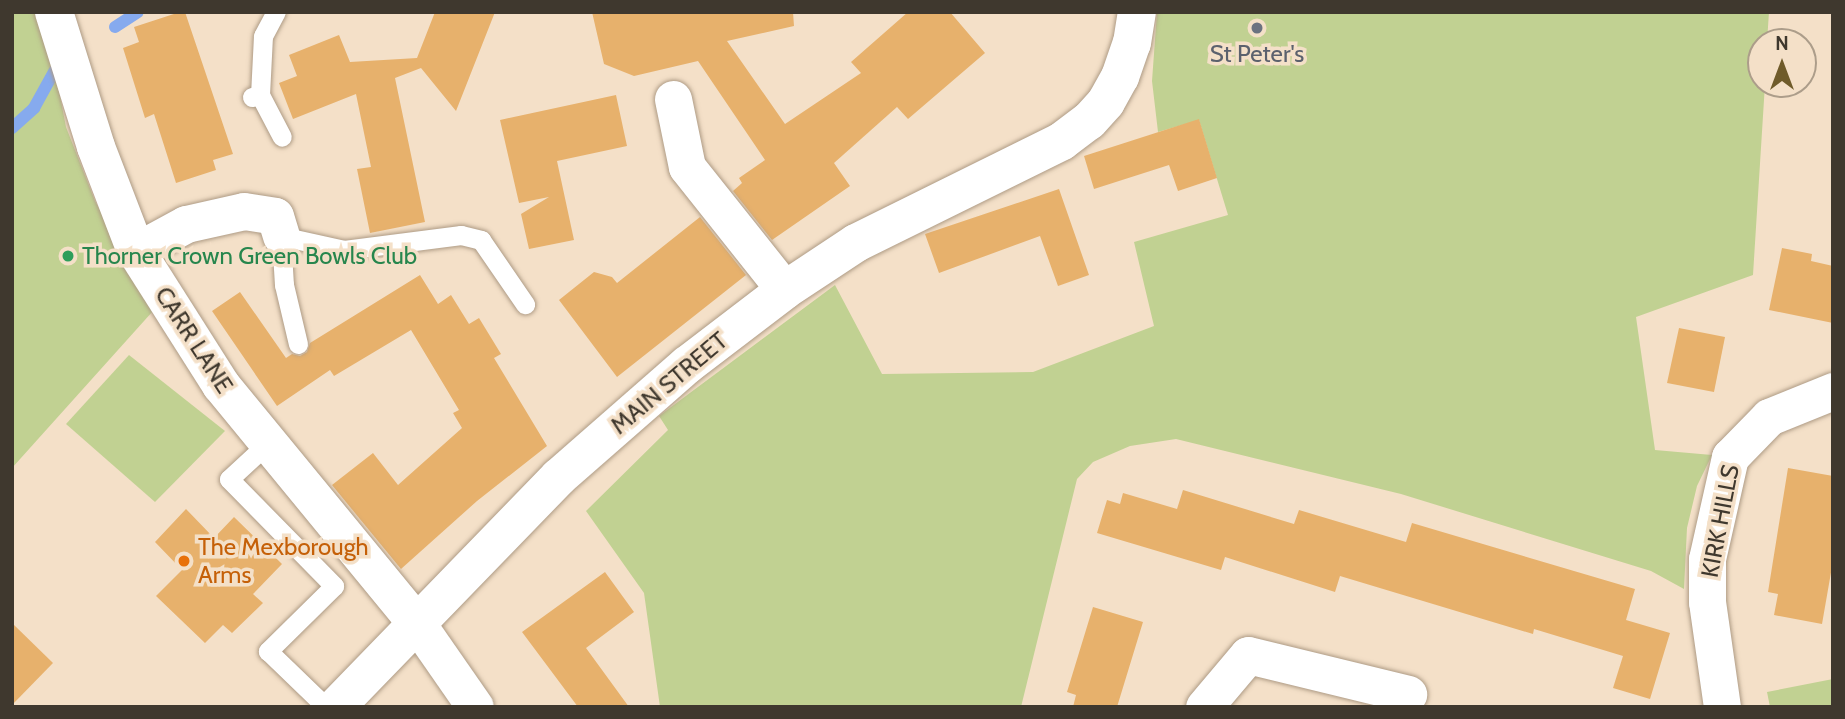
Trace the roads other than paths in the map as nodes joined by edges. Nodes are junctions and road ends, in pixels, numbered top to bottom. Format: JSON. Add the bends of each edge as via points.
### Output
{"nodes":[{"id":1,"x":54,"y":12,"type":"edge"},
{"id":2,"x":276,"y":12,"type":"edge"},
{"id":3,"x":1137,"y":12,"type":"edge"},
{"id":4,"x":673,"y":99,"type":"dead end"},
{"id":5,"x":282,"y":137,"type":"dead end"},
{"id":6,"x":282,"y":236,"type":"junction"},
{"id":7,"x":136,"y":251,"type":"junction"},
{"id":8,"x":785,"y":290,"type":"junction"},
{"id":9,"x":525,"y":303,"type":"dead end"},
{"id":10,"x":298,"y":344,"type":"dead end"},
{"id":11,"x":1833,"y":391,"type":"edge"},
{"id":12,"x":268,"y":443,"type":"junction"},
{"id":13,"x":416,"y":622,"type":"junction"},
{"id":14,"x":1408,"y":694,"type":"dead end"},
{"id":15,"x":326,"y":707,"type":"edge"},
{"id":16,"x":337,"y":707,"type":"edge"},
{"id":17,"x":475,"y":707,"type":"edge"},
{"id":18,"x":1204,"y":707,"type":"edge"},
{"id":19,"x":1722,"y":707,"type":"edge"}],
"edges":[{"from":1,"to":7,"type":"street","name":"CARR LANE","via":[[96,147]]},
{"from":2,"to":5,"type":"lane","via":[[263,36],[256,96]]},
{"from":3,"to":8,"type":"street","name":"MAIN STREET","via":[[1132,43],[1115,86],[1089,121],[1062,141],[892,223]]},
{"from":4,"to":8,"type":"street","via":[[687,167]]},
{"from":6,"to":7,"type":"street","via":[[275,216],[244,211],[186,225]]},
{"from":6,"to":9,"type":"lane","via":[[344,250],[461,235],[481,240]]},
{"from":6,"to":10,"type":"lane","via":[[284,285]]},
{"from":7,"to":12,"type":"street","name":"CARR LANE","via":[[220,385]]},
{"from":8,"to":13,"type":"street","name":"MAIN STREET","via":[[687,365],[559,477]]},
{"from":11,"to":19,"type":"street","name":"KIRK HILLS","via":[[1769,417],[1730,457],[1707,559],[1707,602]]},
{"from":12,"to":13,"type":"street","name":"CARR LANE"},
{"from":12,"to":15,"type":"lane","via":[[229,479],[334,586],[268,651]]},
{"from":13,"to":16,"type":"street","name":"MAIN STREET"},
{"from":13,"to":17,"type":"street"},
{"from":14,"to":18,"type":"street","via":[[1248,655]]}]}
